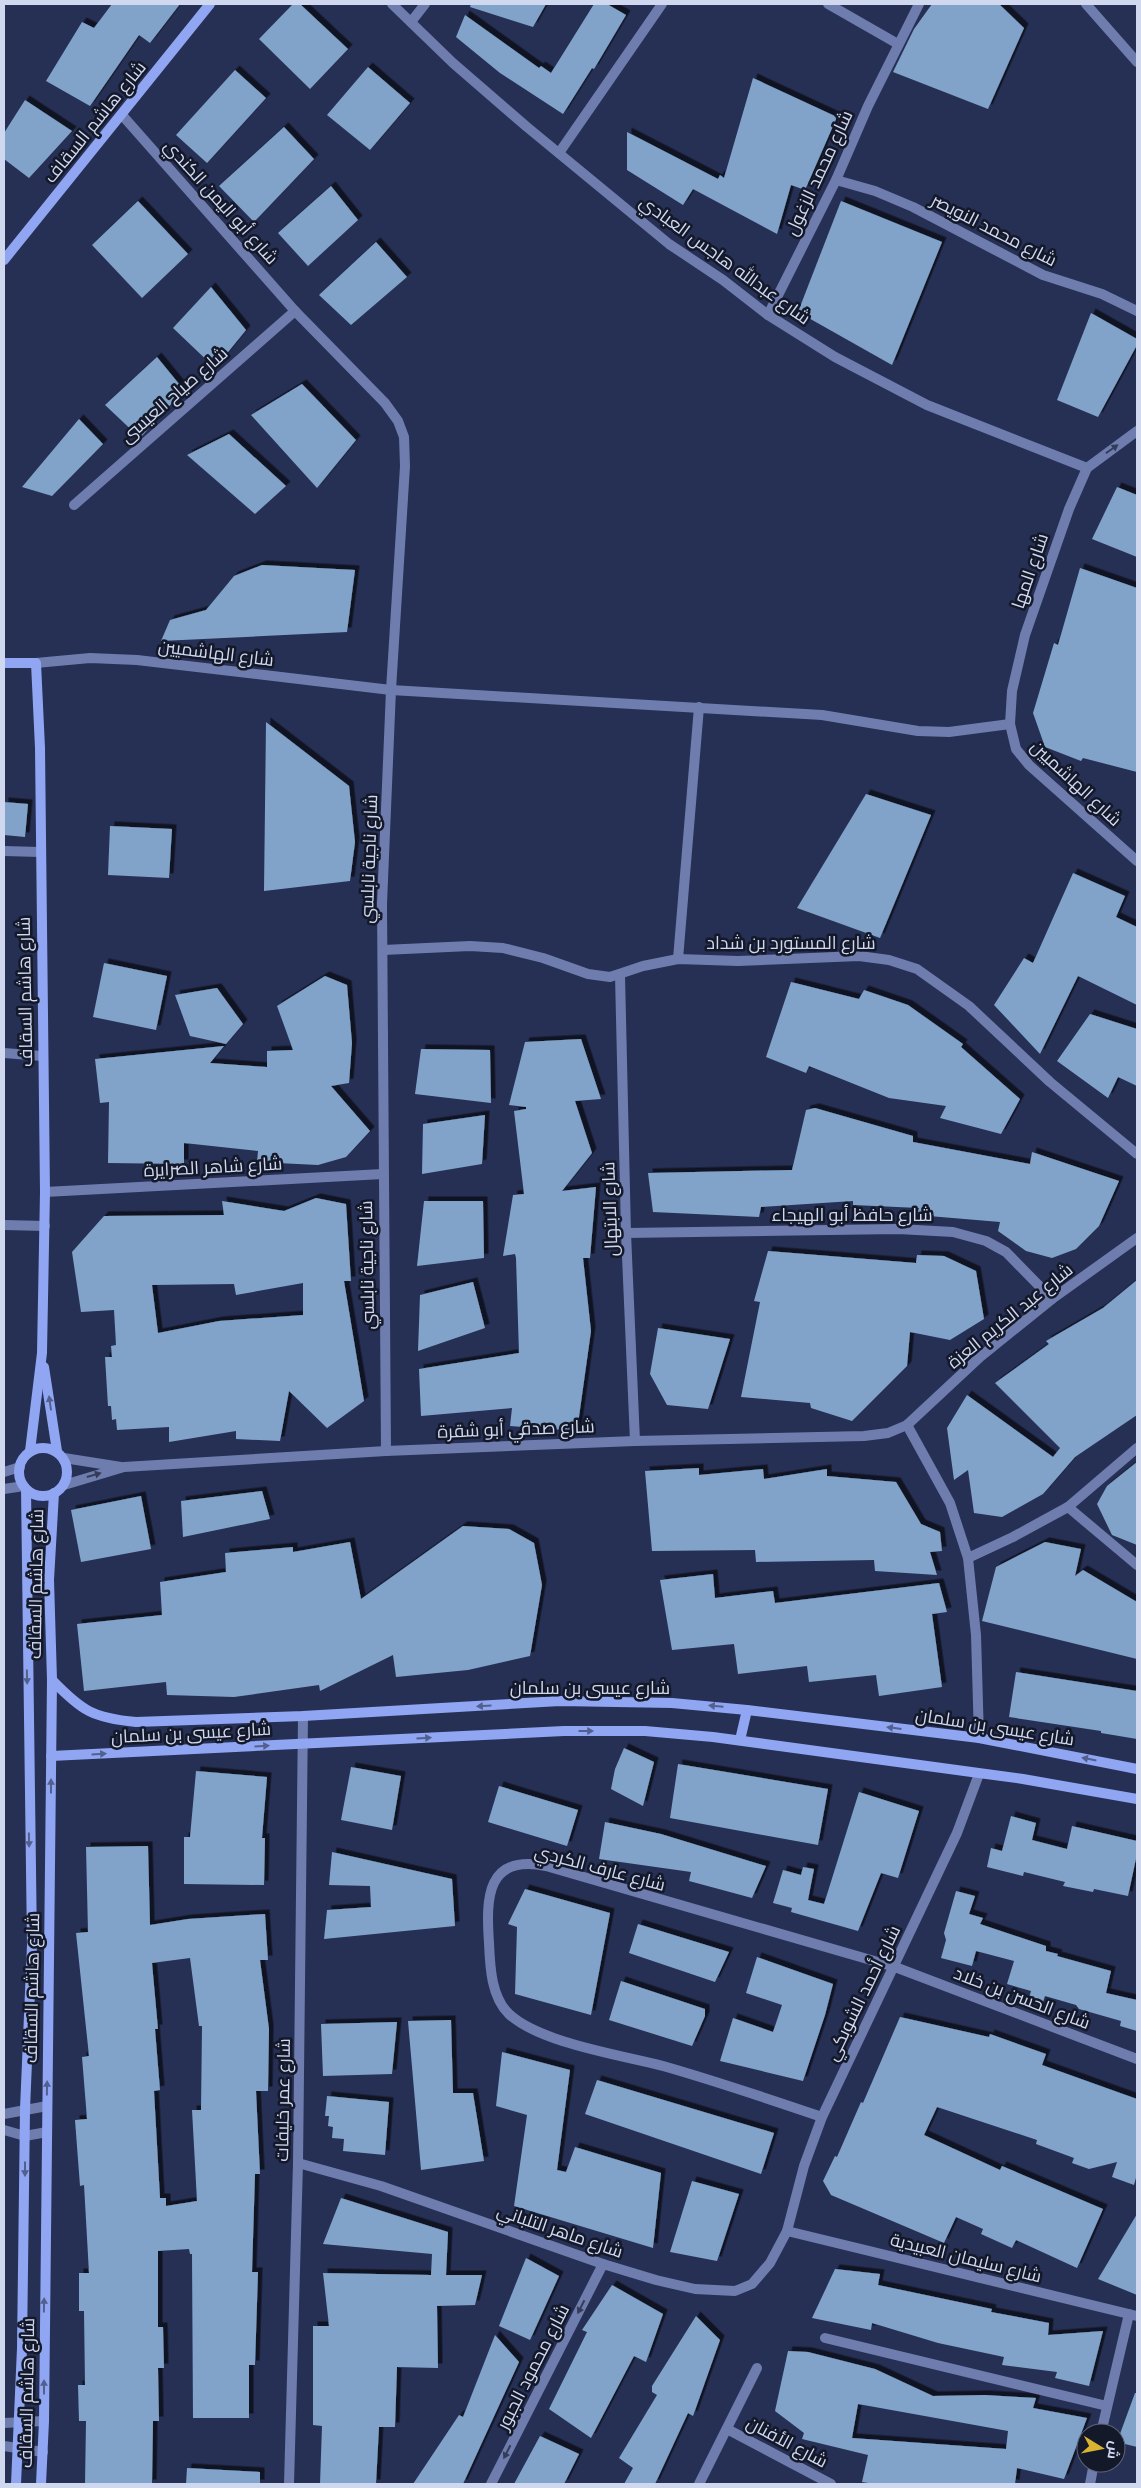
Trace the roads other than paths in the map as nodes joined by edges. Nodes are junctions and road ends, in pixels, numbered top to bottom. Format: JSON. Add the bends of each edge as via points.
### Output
{"nodes":[{"id":1,"x":210,"y":4,"type":"edge"},
{"id":2,"x":392,"y":4,"type":"edge"},
{"id":3,"x":425,"y":4,"type":"edge"},
{"id":4,"x":662,"y":4,"type":"edge"},
{"id":5,"x":828,"y":4,"type":"edge"},
{"id":6,"x":919,"y":4,"type":"edge"},
{"id":7,"x":1086,"y":4,"type":"edge"},
{"id":8,"x":411,"y":22,"type":"junction"},
{"id":9,"x":898,"y":44,"type":"junction"},
{"id":10,"x":1137,"y":62,"type":"edge"},
{"id":11,"x":122,"y":115,"type":"junction"},
{"id":12,"x":559,"y":153,"type":"junction"},
{"id":13,"x":836,"y":180,"type":"junction"},
{"id":14,"x":4,"y":260,"type":"edge"},
{"id":15,"x":295,"y":311,"type":"junction"},
{"id":16,"x":1137,"y":311,"type":"edge"},
{"id":17,"x":768,"y":315,"type":"junction"},
{"id":18,"x":1137,"y":431,"type":"edge"},
{"id":19,"x":1087,"y":468,"type":"junction"},
{"id":20,"x":74,"y":505,"type":"dead end"},
{"id":21,"x":4,"y":663,"type":"edge"},
{"id":22,"x":36,"y":663,"type":"junction"},
{"id":23,"x":392,"y":690,"type":"junction"},
{"id":24,"x":699,"y":707,"type":"junction"},
{"id":25,"x":1010,"y":724,"type":"junction"},
{"id":26,"x":1016,"y":749,"type":"joint"},
{"id":27,"x":4,"y":851,"type":"edge"},
{"id":28,"x":40,"y":852,"type":"junction"},
{"id":29,"x":1137,"y":861,"type":"edge"},
{"id":30,"x":383,"y":950,"type":"junction"},
{"id":31,"x":678,"y":959,"type":"junction"},
{"id":32,"x":620,"y":975,"type":"junction"},
{"id":33,"x":4,"y":1054,"type":"edge"},
{"id":34,"x":42,"y":1056,"type":"junction"},
{"id":35,"x":1137,"y":1154,"type":"edge"},
{"id":36,"x":383,"y":1174,"type":"junction"},
{"id":37,"x":45,"y":1192,"type":"junction"},
{"id":38,"x":4,"y":1225,"type":"edge"},
{"id":39,"x":45,"y":1226,"type":"junction"},
{"id":40,"x":626,"y":1233,"type":"junction"},
{"id":41,"x":1137,"y":1238,"type":"edge"},
{"id":42,"x":1052,"y":1299,"type":"junction"},
{"id":43,"x":42,"y":1353,"type":"junction"},
{"id":44,"x":907,"y":1425,"type":"junction"},
{"id":45,"x":635,"y":1441,"type":"junction"},
{"id":46,"x":1137,"y":1448,"type":"edge"},
{"id":47,"x":386,"y":1450,"type":"junction"},
{"id":48,"x":30,"y":1451,"type":"junction"},
{"id":49,"x":60,"y":1455,"type":"junction"},
{"id":50,"x":124,"y":1467,"type":"junction"},
{"id":51,"x":20,"y":1468,"type":"junction"},
{"id":52,"x":4,"y":1472,"type":"edge"},
{"id":53,"x":64,"y":1485,"type":"junction"},
{"id":54,"x":25,"y":1487,"type":"junction"},
{"id":55,"x":4,"y":1488,"type":"edge"},
{"id":56,"x":54,"y":1493,"type":"junction"},
{"id":57,"x":1068,"y":1507,"type":"junction"},
{"id":58,"x":968,"y":1558,"type":"junction"},
{"id":59,"x":1137,"y":1565,"type":"edge"},
{"id":60,"x":52,"y":1680,"type":"junction"},
{"id":61,"x":747,"y":1710,"type":"junction"},
{"id":62,"x":303,"y":1716,"type":"junction"},
{"id":63,"x":979,"y":1738,"type":"junction"},
{"id":64,"x":740,"y":1740,"type":"junction"},
{"id":65,"x":303,"y":1744,"type":"junction"},
{"id":66,"x":50,"y":1756,"type":"junction"},
{"id":67,"x":1137,"y":1768,"type":"edge"},
{"id":68,"x":979,"y":1774,"type":"junction"},
{"id":69,"x":1137,"y":1799,"type":"edge"},
{"id":70,"x":895,"y":1967,"type":"junction"},
{"id":71,"x":1137,"y":2059,"type":"edge"},
{"id":72,"x":47,"y":2106,"type":"junction"},
{"id":73,"x":26,"y":2109,"type":"junction"},
{"id":74,"x":4,"y":2114,"type":"edge"},
{"id":75,"x":822,"y":2117,"type":"junction"},
{"id":76,"x":4,"y":2130,"type":"edge"},
{"id":77,"x":46,"y":2132,"type":"junction"},
{"id":78,"x":25,"y":2136,"type":"junction"},
{"id":79,"x":298,"y":2163,"type":"junction"},
{"id":80,"x":786,"y":2231,"type":"junction"},
{"id":81,"x":603,"y":2264,"type":"junction"},
{"id":82,"x":1133,"y":2315,"type":"edge"},
{"id":83,"x":825,"y":2338,"type":"dead end"},
{"id":84,"x":757,"y":2368,"type":"dead end"},
{"id":85,"x":1107,"y":2406,"type":"junction"},
{"id":86,"x":19,"y":2420,"type":"junction"},
{"id":87,"x":44,"y":2421,"type":"junction"},
{"id":88,"x":4,"y":2423,"type":"edge"},
{"id":89,"x":1103,"y":2423,"type":"edge"},
{"id":90,"x":727,"y":2429,"type":"junction"},
{"id":91,"x":4,"y":2446,"type":"edge"},
{"id":92,"x":18,"y":2449,"type":"junction"},
{"id":93,"x":43,"y":2452,"type":"junction"},
{"id":94,"x":16,"y":2484,"type":"edge"},
{"id":95,"x":41,"y":2484,"type":"edge"},
{"id":96,"x":290,"y":2484,"type":"edge"},
{"id":97,"x":491,"y":2484,"type":"edge"},
{"id":98,"x":699,"y":2484,"type":"edge"},
{"id":99,"x":831,"y":2484,"type":"edge"}],
"edges":[{"from":1,"to":11,"type":"street","name":"شارع هاشم السقاف"},
{"from":2,"to":8,"type":"street","name":"شارع عبدالله هاجس العبادي"},
{"from":3,"to":8,"type":"street"},
{"from":4,"to":12,"type":"street"},
{"from":5,"to":9,"type":"street"},
{"from":6,"to":9,"type":"street","name":"شارع محمد الزغول"},
{"from":7,"to":10,"type":"street"},
{"from":8,"to":12,"type":"street","name":"شارع عبدالله هاجس العبادي","via":[[459,69]]},
{"from":9,"to":13,"type":"street","name":"شارع محمد الزغول"},
{"from":11,"to":14,"type":"street","name":"شارع هاشم السقاف"},
{"from":11,"to":15,"type":"street","name":"شارع أبو اليمن الكندي"},
{"from":12,"to":17,"type":"street","name":"شارع عبدالله هاجس العبادي","via":[[669,244]]},
{"from":13,"to":16,"type":"street","name":"شارع محمد النويصر","via":[[875,191],[913,207],[1043,274],[1102,294]]},
{"from":13,"to":17,"type":"street","name":"شارع محمد الزغول"},
{"from":15,"to":20,"type":"street","name":"شارع صياح العيسى"},
{"from":15,"to":23,"type":"street","name":"شارع ناجية نابلسي","via":[[385,403],[398,421],[404,437]]},
{"from":17,"to":19,"type":"street","name":"شارع عبدالله هاجس العبادي","via":[[835,356],[927,405]]},
{"from":19,"to":18,"type":"street","name":"شارع المها","one_way":true},
{"from":19,"to":25,"type":"street","name":"شارع المها","via":[[1068,509],[1025,635],[1012,691]]},
{"from":21,"to":22,"type":"street"},
{"from":22,"to":23,"type":"street","name":"شارع الهاشميين","via":[[90,658],[137,660]]},
{"from":22,"to":28,"type":"street","name":"شارع هاشم السقاف"},
{"from":23,"to":24,"type":"street","name":"شارع الهاشميين"},
{"from":23,"to":30,"type":"street","name":"شارع ناجية نابلسي","via":[[382,904]]},
{"from":24,"to":25,"type":"street","name":"شارع الهاشميين","via":[[822,715],[918,731],[964,731]]},
{"from":24,"to":31,"type":"street"},
{"from":25,"to":26,"type":"street","name":"شارع المها"},
{"from":26,"to":29,"type":"street","name":"شارع الهاشميين","via":[[1051,786]]},
{"from":27,"to":28,"type":"street"},
{"from":28,"to":34,"type":"street","name":"شارع هاشم السقاف"},
{"from":30,"to":32,"type":"street","name":"شارع المستورد بن شداد","via":[[495,947],[543,958],[588,974]]},
{"from":30,"to":36,"type":"street","name":"شارع ناجية نابلسي"},
{"from":31,"to":32,"type":"street","name":"شارع المستورد بن شداد","via":[[643,966]]},
{"from":31,"to":35,"type":"street","name":"شارع المستورد بن شداد","via":[[738,961],[859,956],[889,960],[917,969],[968,1006],[1050,1082]]},
{"from":32,"to":40,"type":"street","name":"شارع الابتهال"},
{"from":33,"to":34,"type":"street"},
{"from":34,"to":37,"type":"street","name":"شارع هاشم السقاف"},
{"from":36,"to":37,"type":"street","name":"شارع شاهر الصرايرة"},
{"from":36,"to":47,"type":"street","name":"شارع ناجية نابلسي"},
{"from":37,"to":39,"type":"street","name":"شارع هاشم السقاف"},
{"from":38,"to":39,"type":"street"},
{"from":39,"to":43,"type":"street","name":"شارع هاشم السقاف"},
{"from":40,"to":42,"type":"street","name":"شارع حافظ أبو الهيجاء","via":[[898,1229],[953,1232],[986,1241],[1006,1252]]},
{"from":40,"to":45,"type":"street","name":"شارع الابتهال"},
{"from":41,"to":42,"type":"street","name":"شارع عبد الكريم العزة"},
{"from":42,"to":44,"type":"street","name":"شارع عبد الكريم العزة","via":[[980,1357]]},
{"from":43,"to":48,"type":"street","name":"شارع هاشم السقاف"},
{"from":49,"to":43,"type":"street","name":"شارع هاشم السقاف","one_way":true},
{"from":44,"to":45,"type":"street","name":"شارع صدقي أبو شقرة","via":[[888,1433],[864,1436]]},
{"from":44,"to":58,"type":"street","via":[[950,1503]]},
{"from":45,"to":47,"type":"street","name":"شارع صدقي أبو شقرة"},
{"from":46,"to":57,"type":"street"},
{"from":47,"to":50,"type":"street","name":"شارع صدقي أبو شقرة"},
{"from":48,"to":49,"type":"street","via":[[48,1448]]},
{"from":48,"to":51,"type":"street"},
{"from":49,"to":50,"type":"street","name":"شارع صدقي أبو شقرة"},
{"from":49,"to":53,"type":"street","via":[[67,1476]]},
{"from":53,"to":50,"type":"street","name":"شارع صدقي أبو شقرة","one_way":true},
{"from":51,"to":52,"type":"street"},
{"from":51,"to":54,"type":"street"},
{"from":53,"to":56,"type":"street"},
{"from":54,"to":55,"type":"street"},
{"from":54,"to":56,"type":"street","via":[[39,1495]]},
{"from":54,"to":73,"type":"street","name":"شارع هاشم السقاف","one_way":true,"via":[[32,1945]]},
{"from":56,"to":60,"type":"street","name":"شارع هاشم السقاف","via":[[49,1580]]},
{"from":57,"to":58,"type":"street","via":[[1013,1538]]},
{"from":57,"to":59,"type":"street"},
{"from":58,"to":63,"type":"street","via":[[976,1636]]},
{"from":60,"to":62,"type":"street","name":"شارع عيسى بن سلمان","via":[[72,1701],[91,1714],[112,1720],[136,1722]]},
{"from":60,"to":66,"type":"street","name":"شارع هاشم السقاف"},
{"from":61,"to":62,"type":"street","name":"شارع عيسى بن سلمان","one_way":true,"via":[[596,1700]]},
{"from":63,"to":61,"type":"street","name":"شارع عيسى بن سلمان","one_way":true},
{"from":61,"to":64,"type":"street"},
{"from":62,"to":65,"type":"street","name":"شارع عمر خليفات"},
{"from":67,"to":63,"type":"street","name":"شارع عيسى بن سلمان","one_way":true},
{"from":65,"to":64,"type":"street","name":"شارع عيسى بن سلمان","one_way":true,"via":[[564,1731],[644,1731]]},
{"from":64,"to":68,"type":"street","name":"شارع عيسى بن سلمان"},
{"from":66,"to":65,"type":"street","name":"شارع عيسى بن سلمان","one_way":true},
{"from":65,"to":79,"type":"street","name":"شارع عمر خليفات"},
{"from":72,"to":66,"type":"street","name":"شارع هاشم السقاف","one_way":true},
{"from":68,"to":69,"type":"street","name":"شارع عيسى بن سلمان"},
{"from":68,"to":70,"type":"street","name":"شارع أحمد الشوبكي","via":[[957,1833]]},
{"from":70,"to":71,"type":"street","name":"شارع الحسن بن خلاد"},
{"from":70,"to":75,"type":"street","name":"شارع أحمد الشوبكي"},
{"from":70,"to":75,"type":"street","name":"شارع عارف الكردي","via":[[532,1864],[509,1867],[493,1882],[487,1904],[491,1971],[503,2007],[516,2020],[550,2037],[664,2067]]},
{"from":72,"to":73,"type":"street"},
{"from":72,"to":77,"type":"street","name":"شارع هاشم السقاف"},
{"from":73,"to":74,"type":"street"},
{"from":73,"to":78,"type":"street","name":"شارع هاشم السقاف"},
{"from":75,"to":80,"type":"street","name":"شارع أحمد الشوبكي"},
{"from":76,"to":78,"type":"street"},
{"from":77,"to":78,"type":"street"},
{"from":87,"to":77,"type":"street","name":"شارع هاشم السقاف","one_way":true},
{"from":78,"to":86,"type":"street","name":"شارع هاشم السقاف","one_way":true},
{"from":79,"to":81,"type":"street","name":"شارع ماهر التلباني","via":[[381,2186]]},
{"from":79,"to":96,"type":"street","name":"شارع عمر خليفات"},
{"from":80,"to":81,"type":"street","name":"شارع ماهر التلباني","via":[[770,2263],[752,2284],[735,2292],[695,2289]]},
{"from":80,"to":82,"type":"street","name":"شارع سليمان العبيدية"},
{"from":81,"to":97,"type":"street","name":"شارع محمود الجبور","one_way":true},
{"from":82,"to":85,"type":"street"},
{"from":83,"to":85,"type":"street"},
{"from":84,"to":90,"type":"street"},
{"from":85,"to":89,"type":"street"},
{"from":86,"to":87,"type":"street"},
{"from":86,"to":88,"type":"street"},
{"from":86,"to":92,"type":"street","name":"شارع هاشم السقاف"},
{"from":87,"to":93,"type":"street","name":"شارع هاشم السقاف"},
{"from":90,"to":98,"type":"street"},
{"from":90,"to":99,"type":"street","name":"شارع الأفنان"},
{"from":91,"to":92,"type":"street"},
{"from":92,"to":93,"type":"street"},
{"from":92,"to":94,"type":"street","name":"شارع هاشم السقاف"},
{"from":93,"to":95,"type":"street","name":"شارع هاشم السقاف"}]}
